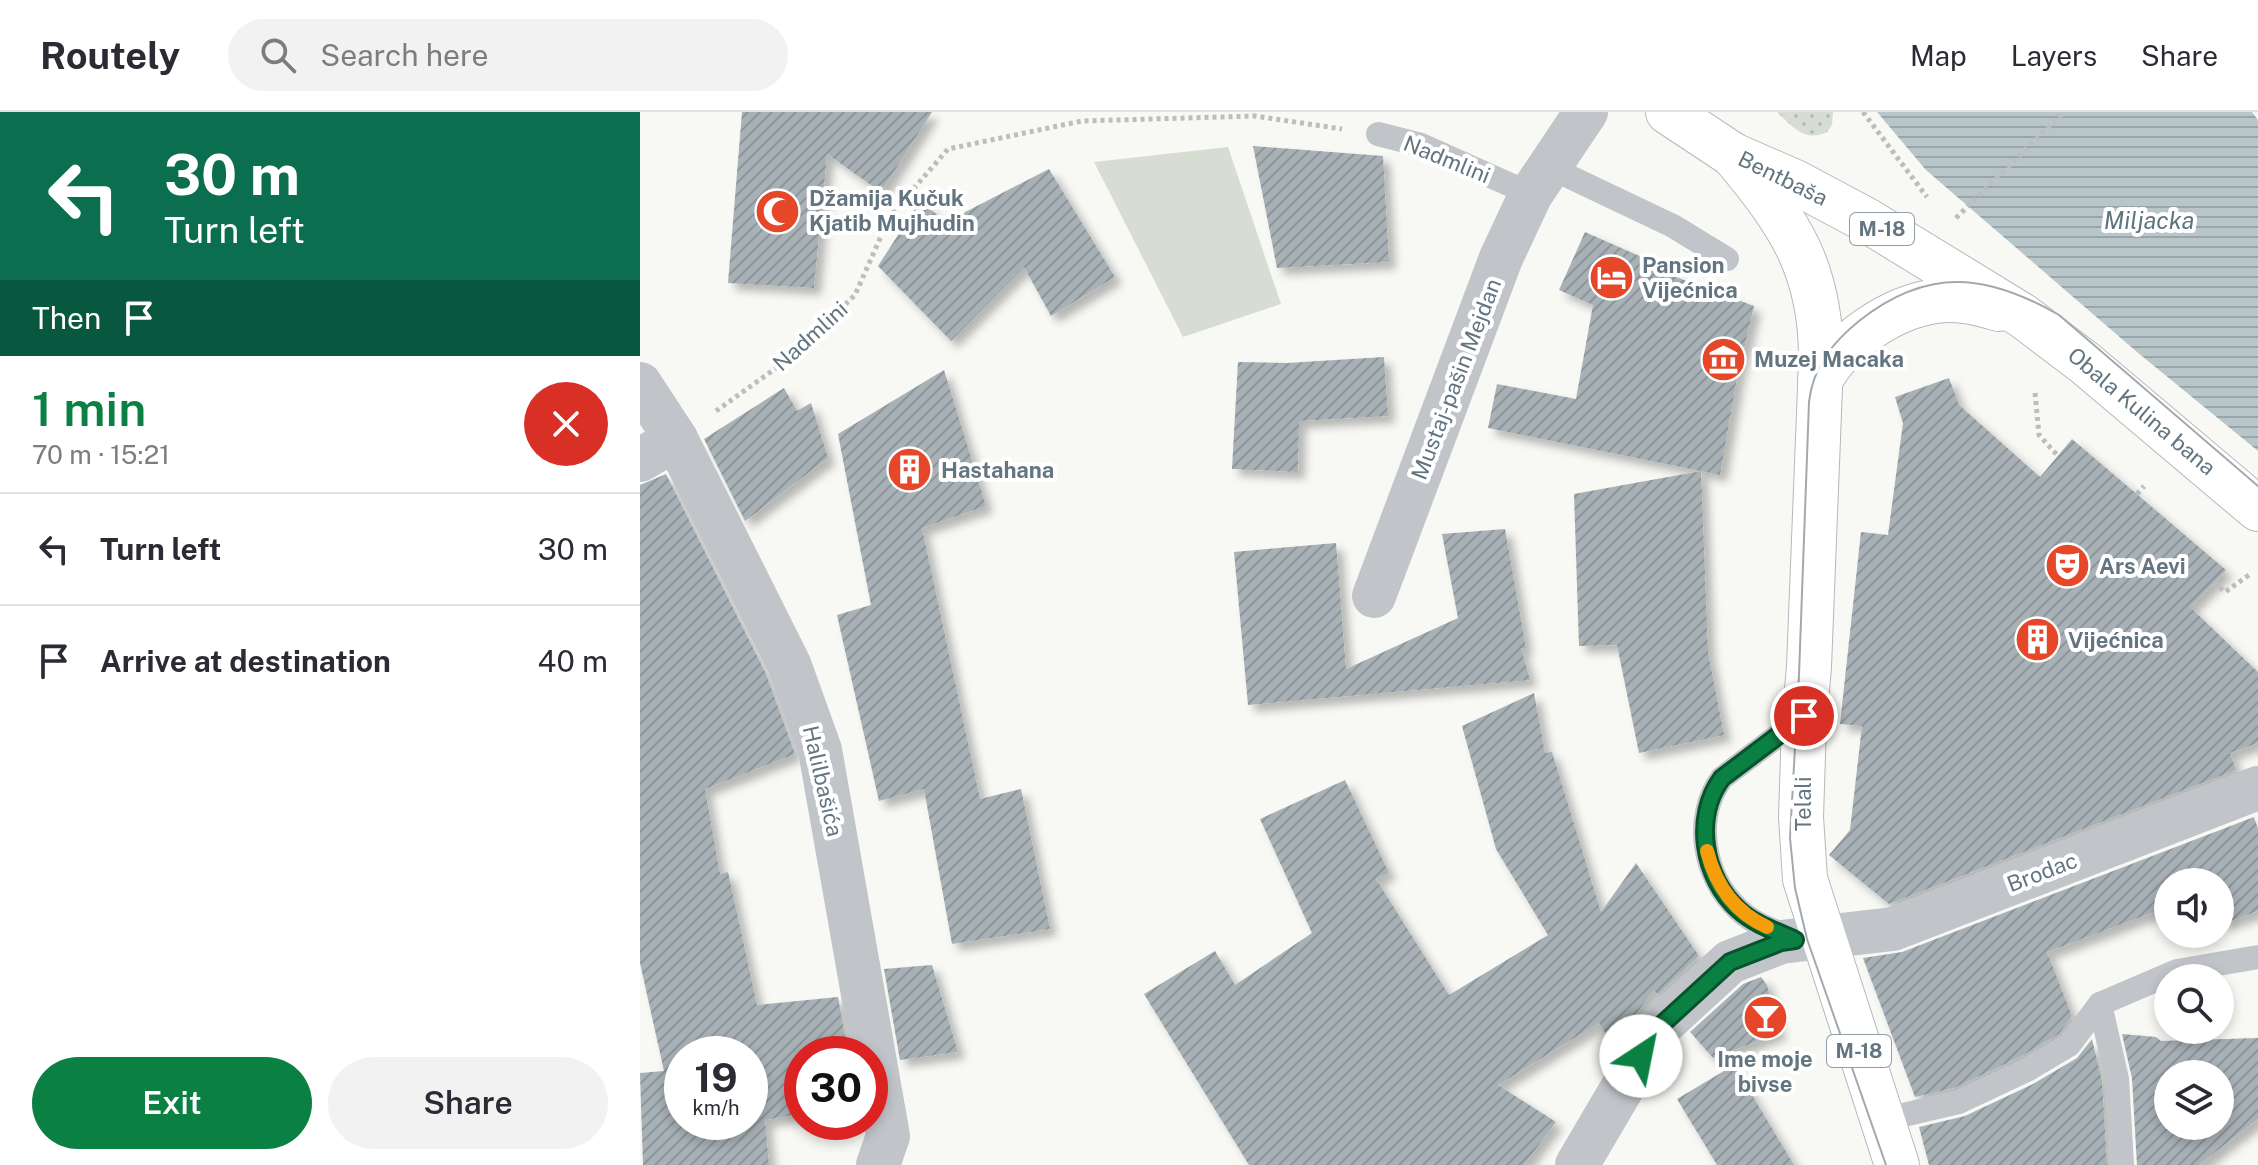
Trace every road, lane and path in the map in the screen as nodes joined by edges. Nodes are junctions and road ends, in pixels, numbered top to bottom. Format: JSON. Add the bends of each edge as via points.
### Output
{"nodes":[{"id":1,"x":1586,"y":112,"type":"edge"},
{"id":2,"x":1668,"y":112,"type":"edge"},
{"id":3,"x":1863,"y":112,"type":"edge"},
{"id":4,"x":2064,"y":112,"type":"edge"},
{"id":5,"x":1378,"y":134,"type":"joint"},
{"id":6,"x":1733,"y":155,"type":"junction"},
{"id":7,"x":1540,"y":181,"type":"junction"},
{"id":8,"x":1934,"y":207,"type":"dead end"},
{"id":9,"x":1957,"y":214,"type":"dead end"},
{"id":10,"x":1727,"y":259,"type":"dead end"},
{"id":11,"x":2023,"y":316,"type":"junction"},
{"id":12,"x":1820,"y":381,"type":"junction"},
{"id":13,"x":640,"y":384,"type":"edge"},
{"id":14,"x":2035,"y":393,"type":"dead end"},
{"id":15,"x":658,"y":450,"type":"edge"},
{"id":16,"x":2058,"y":456,"type":"dead end"},
{"id":17,"x":2144,"y":486,"type":"dead end"},
{"id":18,"x":2137,"y":494,"type":"dead end"},
{"id":19,"x":2258,"y":509,"type":"edge"},
{"id":20,"x":2249,"y":575,"type":"dead end"},
{"id":21,"x":2214,"y":582,"type":"dead end"},
{"id":22,"x":1374,"y":596,"type":"dead end"},
{"id":23,"x":1804,"y":716,"type":"junction"},
{"id":24,"x":2258,"y":788,"type":"edge"},
{"id":25,"x":1808,"y":938,"type":"junction"},
{"id":26,"x":2258,"y":957,"type":"edge"},
{"id":27,"x":2100,"y":1004,"type":"junction"},
{"id":28,"x":1882,"y":1120,"type":"junction"},
{"id":29,"x":878,"y":1165,"type":"edge"},
{"id":30,"x":1577,"y":1165,"type":"edge"},
{"id":31,"x":1897,"y":1165,"type":"edge"},
{"id":32,"x":2122,"y":1165,"type":"edge"}],
"edges":[{"from":1,"to":7,"type":"street","name":"Mustaj-pašin Mejdan"},
{"from":2,"to":6,"type":"main road","name":"Bentbaša","number":"M-18"},
{"from":3,"to":8,"type":"path"},
{"from":4,"to":9,"type":"path"},
{"from":5,"to":7,"type":"lane","name":"Nadmlini"},
{"from":5,"to":15,"type":"path","name":"Nadmlini","via":[[1255,116],[1098,120],[948,149],[890,216],[855,295],[786,361]]},
{"from":6,"to":11,"type":"main road","name":"Bentbaša","number":"M-18","via":[[1868,221]]},
{"from":6,"to":12,"type":"main road","name":"Telali","number":"M-18","via":[[1772,201],[1808,269],[1821,337]]},
{"from":7,"to":10,"type":"lane","via":[[1673,226]]},
{"from":7,"to":22,"type":"street","name":"Mustaj-pašin Mejdan","via":[[1501,258]]},
{"from":11,"to":12,"type":"main road","number":"M-18","via":[[1974,302],[1934,301],[1862,333],[1835,357]]},
{"from":11,"to":19,"type":"main road","name":"Obala Kulina bana","number":"M-18"},
{"from":12,"to":23,"type":"main road","name":"Telali","number":"M-18"},
{"from":13,"to":15,"type":"street","name":"Halilbašića"},
{"from":14,"to":16,"type":"path","via":[[2039,435]]},
{"from":15,"to":29,"type":"street","name":"Halilbašića","via":[[789,664],[820,750],[888,1136]]},
{"from":17,"to":18,"type":"path"},
{"from":20,"to":21,"type":"path","via":[[2225,592]]},
{"from":23,"to":25,"type":"main road","name":"Telali","number":"M-18","via":[[1801,817]]},
{"from":23,"to":25,"type":"lane","via":[[1722,778],[1712,792],[1705,825],[1710,862],[1731,901],[1752,920]]},
{"from":24,"to":25,"type":"street","name":"Brodac","via":[[1893,929]]},
{"from":25,"to":28,"type":"main road","name":"Telali","number":"M-18"},
{"from":25,"to":30,"type":"street","name":"Brodac","via":[[1781,942],[1730,962],[1657,1029]]},
{"from":26,"to":27,"type":"lane","via":[[2177,971]]},
{"from":27,"to":28,"type":"lane","via":[[2069,1045],[2027,1070],[1959,1102]]},
{"from":27,"to":32,"type":"lane","via":[[2117,1079]]},
{"from":28,"to":31,"type":"main road","name":"Telali","number":"M-18"}]}
